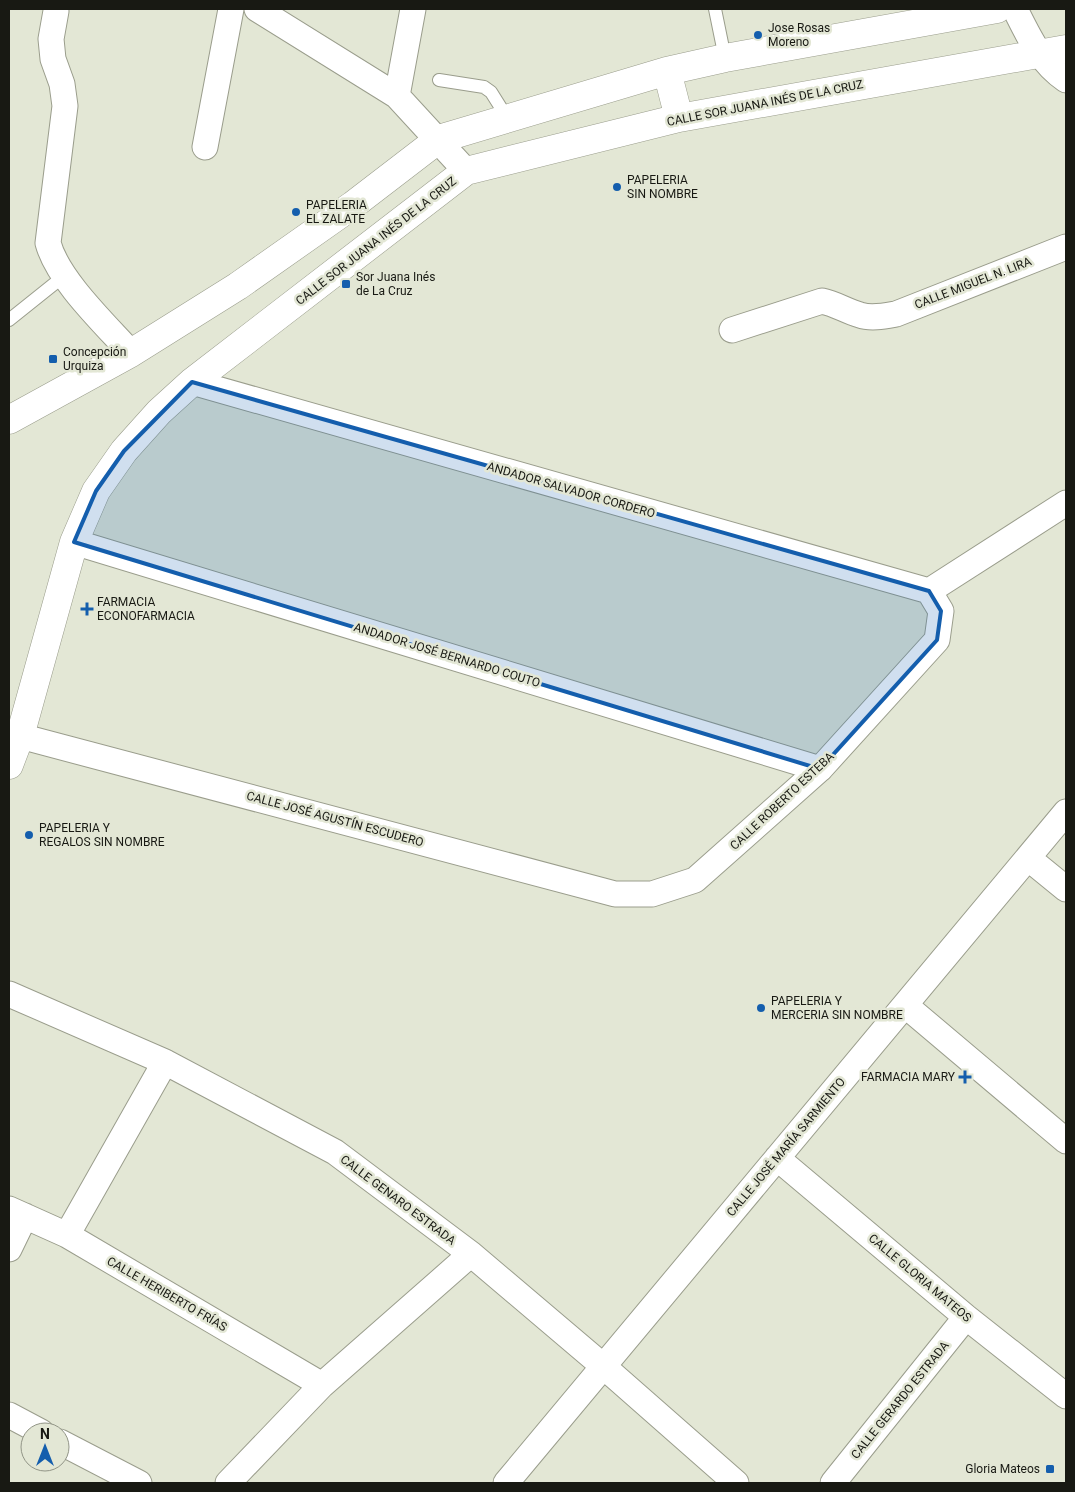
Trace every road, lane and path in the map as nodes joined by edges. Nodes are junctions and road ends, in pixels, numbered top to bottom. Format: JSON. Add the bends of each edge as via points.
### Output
{"nodes":[{"id":1,"x":231,"y":9,"type":"edge"},
{"id":2,"x":256,"y":9,"type":"edge"},
{"id":3,"x":413,"y":9,"type":"edge"},
{"id":4,"x":715,"y":9,"type":"edge"},
{"id":5,"x":996,"y":9,"type":"edge"},
{"id":6,"x":1015,"y":9,"type":"edge"},
{"id":7,"x":56,"y":11,"type":"dead end"},
{"id":8,"x":1066,"y":49,"type":"edge"},
{"id":9,"x":1038,"y":54,"type":"junction"},
{"id":10,"x":725,"y":58,"type":"junction"},
{"id":11,"x":667,"y":71,"type":"junction"},
{"id":12,"x":439,"y":80,"type":"dead end"},
{"id":13,"x":1066,"y":80,"type":"edge"},
{"id":14,"x":397,"y":96,"type":"junction"},
{"id":15,"x":680,"y":118,"type":"junction"},
{"id":16,"x":508,"y":119,"type":"junction"},
{"id":17,"x":439,"y":139,"type":"junction"},
{"id":18,"x":205,"y":147,"type":"dead end"},
{"id":19,"x":466,"y":171,"type":"junction"},
{"id":20,"x":1066,"y":247,"type":"edge"},
{"id":21,"x":64,"y":276,"type":"junction"},
{"id":22,"x":9,"y":320,"type":"edge"},
{"id":23,"x":732,"y":330,"type":"dead end"},
{"id":24,"x":131,"y":353,"type":"junction"},
{"id":25,"x":192,"y":382,"type":"junction"},
{"id":26,"x":9,"y":420,"type":"edge"},
{"id":27,"x":1066,"y":503,"type":"edge"},
{"id":28,"x":74,"y":542,"type":"junction"},
{"id":29,"x":935,"y":601,"type":"junction"},
{"id":30,"x":20,"y":736,"type":"junction"},
{"id":31,"x":9,"y":765,"type":"edge"},
{"id":32,"x":820,"y":769,"type":"junction"},
{"id":33,"x":1066,"y":812,"type":"edge"},
{"id":34,"x":1028,"y":858,"type":"junction"},
{"id":35,"x":1066,"y":889,"type":"edge"},
{"id":36,"x":652,"y":894,"type":"joint"},
{"id":37,"x":9,"y":994,"type":"edge"},
{"id":38,"x":905,"y":1005,"type":"junction"},
{"id":39,"x":165,"y":1062,"type":"junction"},
{"id":40,"x":1066,"y":1141,"type":"edge"},
{"id":41,"x":777,"y":1158,"type":"junction"},
{"id":42,"x":17,"y":1213,"type":"edge"},
{"id":43,"x":67,"y":1236,"type":"junction"},
{"id":44,"x":9,"y":1249,"type":"edge"},
{"id":45,"x":471,"y":1254,"type":"junction"},
{"id":46,"x":966,"y":1317,"type":"junction"},
{"id":47,"x":603,"y":1366,"type":"junction"},
{"id":48,"x":322,"y":1386,"type":"junction"},
{"id":49,"x":1066,"y":1396,"type":"edge"},
{"id":50,"x":9,"y":1415,"type":"edge"},
{"id":51,"x":22,"y":1422,"type":"edge"},
{"id":52,"x":70,"y":1447,"type":"edge"},
{"id":53,"x":139,"y":1483,"type":"edge"},
{"id":54,"x":228,"y":1483,"type":"edge"},
{"id":55,"x":506,"y":1483,"type":"edge"},
{"id":56,"x":736,"y":1483,"type":"edge"},
{"id":57,"x":833,"y":1483,"type":"edge"}],
"edges":[{"from":1,"to":18,"type":"street"},
{"from":2,"to":14,"type":"street"},
{"from":3,"to":14,"type":"street"},
{"from":4,"to":10,"type":"lane"},
{"from":5,"to":10,"type":"street"},
{"from":6,"to":9,"type":"street"},
{"from":7,"to":21,"type":"street","via":[[51,39],[65,106],[48,243],[52,257]]},
{"from":8,"to":9,"type":"street","name":"CALLE SOR JUANA INÉS DE LA CRUZ"},
{"from":9,"to":13,"type":"street","via":[[1051,70]]},
{"from":9,"to":15,"type":"street","name":"CALLE SOR JUANA INÉS DE LA CRUZ"},
{"from":10,"to":11,"type":"street"},
{"from":11,"to":15,"type":"street"},
{"from":11,"to":16,"type":"street"},
{"from":12,"to":16,"type":"lane","via":[[484,88],[491,92]]},
{"from":14,"to":17,"type":"street"},
{"from":15,"to":19,"type":"street","name":"CALLE SOR JUANA INÉS DE LA CRUZ"},
{"from":16,"to":17,"type":"street"},
{"from":17,"to":19,"type":"street"},
{"from":17,"to":24,"type":"street","via":[[246,281]]},
{"from":19,"to":25,"type":"street","name":"CALLE SOR JUANA INÉS DE LA CRUZ"},
{"from":20,"to":23,"type":"street","name":"CALLE MIGUEL N. LIRA","via":[[896,314],[860,316],[822,301]]},
{"from":21,"to":22,"type":"lane"},
{"from":21,"to":24,"type":"street"},
{"from":24,"to":26,"type":"street"},
{"from":25,"to":28,"type":"street","name":"CALLE SOR JUANA INÉS DE LA CRUZ","via":[[124,451],[96,491]]},
{"from":25,"to":29,"type":"street","name":"ANDADOR SALVADOR CORDERO"},
{"from":27,"to":29,"type":"street"},
{"from":28,"to":30,"type":"street","name":"CALLE SOR JUANA INÉS DE LA CRUZ"},
{"from":28,"to":32,"type":"street","name":"ANDADOR JOSÉ BERNARDO COUTO"},
{"from":29,"to":32,"type":"street","name":"CALLE ROBERTO ESTEBA","via":[[937,640]]},
{"from":30,"to":31,"type":"street","name":"CALLE SOR JUANA INÉS DE LA CRUZ"},
{"from":30,"to":36,"type":"street","name":"CALLE JOSÉ AGUSTÍN ESCUDERO","via":[[615,894]]},
{"from":32,"to":36,"type":"street","name":"CALLE ROBERTO ESTEBA","via":[[695,880]]},
{"from":33,"to":34,"type":"street","name":"CALLE JOSÉ MARÍA SARMIENTO"},
{"from":34,"to":35,"type":"street"},
{"from":34,"to":38,"type":"street","name":"CALLE JOSÉ MARÍA SARMIENTO"},
{"from":37,"to":39,"type":"street","name":"CALLE GENARO ESTRADA"},
{"from":38,"to":40,"type":"street"},
{"from":38,"to":41,"type":"street","name":"CALLE JOSÉ MARÍA SARMIENTO"},
{"from":39,"to":43,"type":"street"},
{"from":39,"to":45,"type":"street","name":"CALLE GENARO ESTRADA","via":[[335,1152]]},
{"from":41,"to":46,"type":"street","name":"CALLE GLORIA MATEOS"},
{"from":41,"to":47,"type":"street","name":"CALLE JOSÉ MARÍA SARMIENTO"},
{"from":42,"to":43,"type":"street","name":"CALLE HERIBERTO FRÍAS"},
{"from":42,"to":44,"type":"street"},
{"from":43,"to":48,"type":"street","name":"CALLE HERIBERTO FRÍAS"},
{"from":45,"to":47,"type":"street","name":"CALLE GENARO ESTRADA"},
{"from":45,"to":48,"type":"street"},
{"from":46,"to":49,"type":"street","name":"CALLE GLORIA MATEOS"},
{"from":46,"to":57,"type":"street","name":"CALLE GERARDO ESTRADA"},
{"from":47,"to":55,"type":"street","name":"CALLE JOSÉ MARÍA SARMIENTO"},
{"from":47,"to":56,"type":"street","name":"CALLE GENARO ESTRADA"},
{"from":48,"to":54,"type":"street"},
{"from":50,"to":51,"type":"street"},
{"from":52,"to":53,"type":"street"}]}
